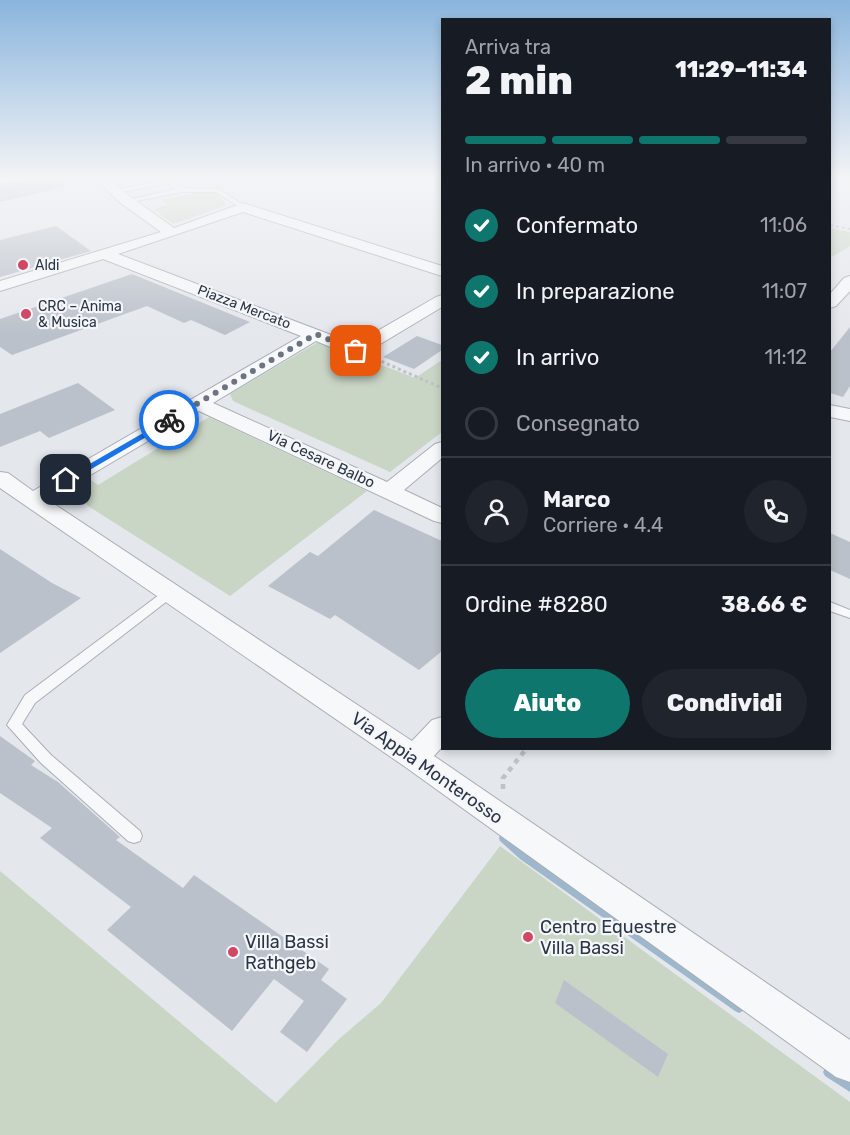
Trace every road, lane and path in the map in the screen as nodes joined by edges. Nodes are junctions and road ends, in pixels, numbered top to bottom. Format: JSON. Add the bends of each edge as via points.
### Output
{"nodes":[{"id":1,"x":166,"y":229,"type":"edge"},
{"id":2,"x":183,"y":229,"type":"edge"},
{"id":3,"x":311,"y":229,"type":"edge"},
{"id":4,"x":172,"y":233,"type":"junction"},
{"id":5,"x":104,"y":254,"type":"junction"},
{"id":6,"x":441,"y":271,"type":"edge"},
{"id":7,"x":0,"y":286,"type":"edge"},
{"id":8,"x":847,"y":288,"type":"edge"},
{"id":9,"x":441,"y":301,"type":"edge"},
{"id":10,"x":831,"y":302,"type":"edge"},
{"id":11,"x":316,"y":334,"type":"junction"},
{"id":12,"x":356,"y":351,"type":"junction"},
{"id":13,"x":441,"y":388,"type":"edge"},
{"id":14,"x":198,"y":403,"type":"junction"},
{"id":15,"x":831,"y":411,"type":"edge"},
{"id":16,"x":850,"y":415,"type":"edge"},
{"id":17,"x":441,"y":449,"type":"edge"},
{"id":18,"x":0,"y":478,"type":"edge"},
{"id":19,"x":389,"y":490,"type":"junction"},
{"id":20,"x":33,"y":500,"type":"junction"},
{"id":21,"x":441,"y":516,"type":"edge"},
{"id":22,"x":165,"y":596,"type":"junction"},
{"id":23,"x":831,"y":606,"type":"edge"},
{"id":24,"x":848,"y":614,"type":"dead end"},
{"id":25,"x":441,"y":729,"type":"edge"},
{"id":26,"x":414,"y":758,"type":"junction"},
{"id":27,"x":134,"y":836,"type":"dead end"},
{"id":28,"x":850,"y":1063,"type":"edge"}],
"edges":[{"from":1,"to":4,"type":"street"},
{"from":2,"to":4,"type":"street"},
{"from":3,"to":6,"type":"street"},
{"from":4,"to":5,"type":"street"},
{"from":5,"to":7,"type":"street"},
{"from":5,"to":11,"type":"street","name":"Piazza Mercato"},
{"from":8,"to":10,"type":"street"},
{"from":9,"to":12,"type":"street"},
{"from":11,"to":12,"type":"street","name":"Piazza Mercato"},
{"from":11,"to":14,"type":"street"},
{"from":12,"to":13,"type":"path"},
{"from":14,"to":19,"type":"street","name":"Via Cesare Balbo"},
{"from":14,"to":20,"type":"street"},
{"from":15,"to":16,"type":"street"},
{"from":17,"to":19,"type":"street"},
{"from":18,"to":20,"type":"street","name":"Via Appia Monterosso"},
{"from":19,"to":21,"type":"street","name":"Via Cesare Balbo"},
{"from":20,"to":22,"type":"street","name":"Via Appia Monterosso"},
{"from":22,"to":26,"type":"street","name":"Via Appia Monterosso"},
{"from":22,"to":27,"type":"lane","via":[[30,699],[14,725],[46,759]]},
{"from":23,"to":24,"type":"lane"},
{"from":25,"to":26,"type":"street"},
{"from":26,"to":28,"type":"street","name":"Via Appia Monterosso"}]}
